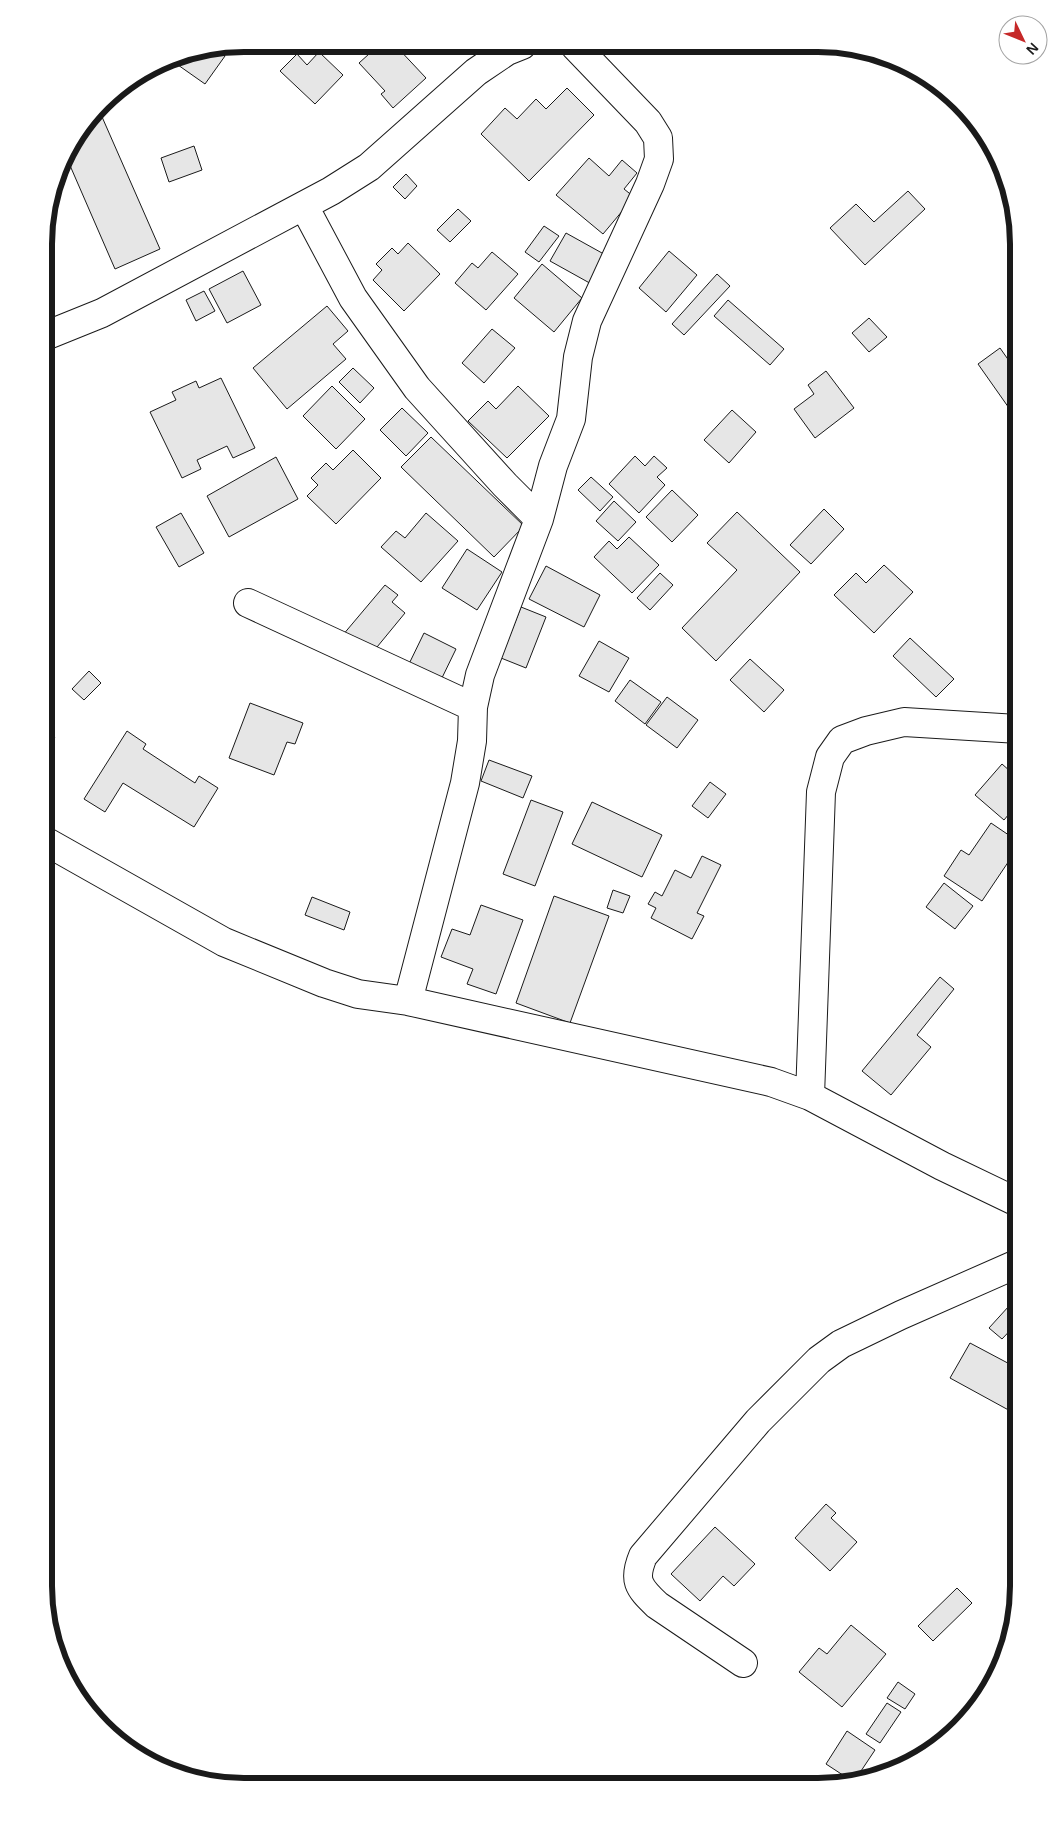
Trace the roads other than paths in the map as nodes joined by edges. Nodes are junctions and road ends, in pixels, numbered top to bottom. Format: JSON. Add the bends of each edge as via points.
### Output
{"nodes":[{"id":1,"x":506,"y":52,"type":"edge"},
{"id":2,"x":581,"y":52,"type":"edge"},
{"id":3,"x":304,"y":206,"type":"junction"},
{"id":4,"x":52,"y":333,"type":"edge"},
{"id":5,"x":539,"y":519,"type":"junction"},
{"id":6,"x":248,"y":603,"type":"dead end"},
{"id":7,"x":473,"y":707,"type":"junction"},
{"id":8,"x":1010,"y":728,"type":"edge"},
{"id":9,"x":52,"y":846,"type":"edge"},
{"id":10,"x":408,"y":1001,"type":"junction"},
{"id":11,"x":810,"y":1096,"type":"junction"},
{"id":12,"x":1010,"y":1199,"type":"edge"},
{"id":13,"x":1010,"y":1267,"type":"edge"},
{"id":14,"x":742,"y":1663,"type":"dead end"}],
"edges":[{"from":1,"to":3,"type":"street","via":[[476,72],[369,167]]},
{"from":2,"to":5,"type":"street","via":[[648,122],[658,138],[659,159],[587,322],[578,356],[571,419],[553,466]]},
{"from":3,"to":4,"type":"street","via":[[102,313]]},
{"from":3,"to":5,"type":"street","via":[[353,298],[417,388]]},
{"from":5,"to":7,"type":"street","via":[[480,675]]},
{"from":6,"to":7,"type":"street"},
{"from":7,"to":10,"type":"street","via":[[472,741],[465,783]]},
{"from":8,"to":11,"type":"street","via":[[904,722],[842,740],[830,757],[821,792]]},
{"from":9,"to":10,"type":"street","via":[[232,946],[332,986],[358,994]]},
{"from":10,"to":11,"type":"street","via":[[771,1082]]},
{"from":11,"to":12,"type":"street"},
{"from":13,"to":14,"type":"street","via":[[841,1344],[819,1360],[758,1421],[644,1556],[637,1578],[646,1594]]}]}
